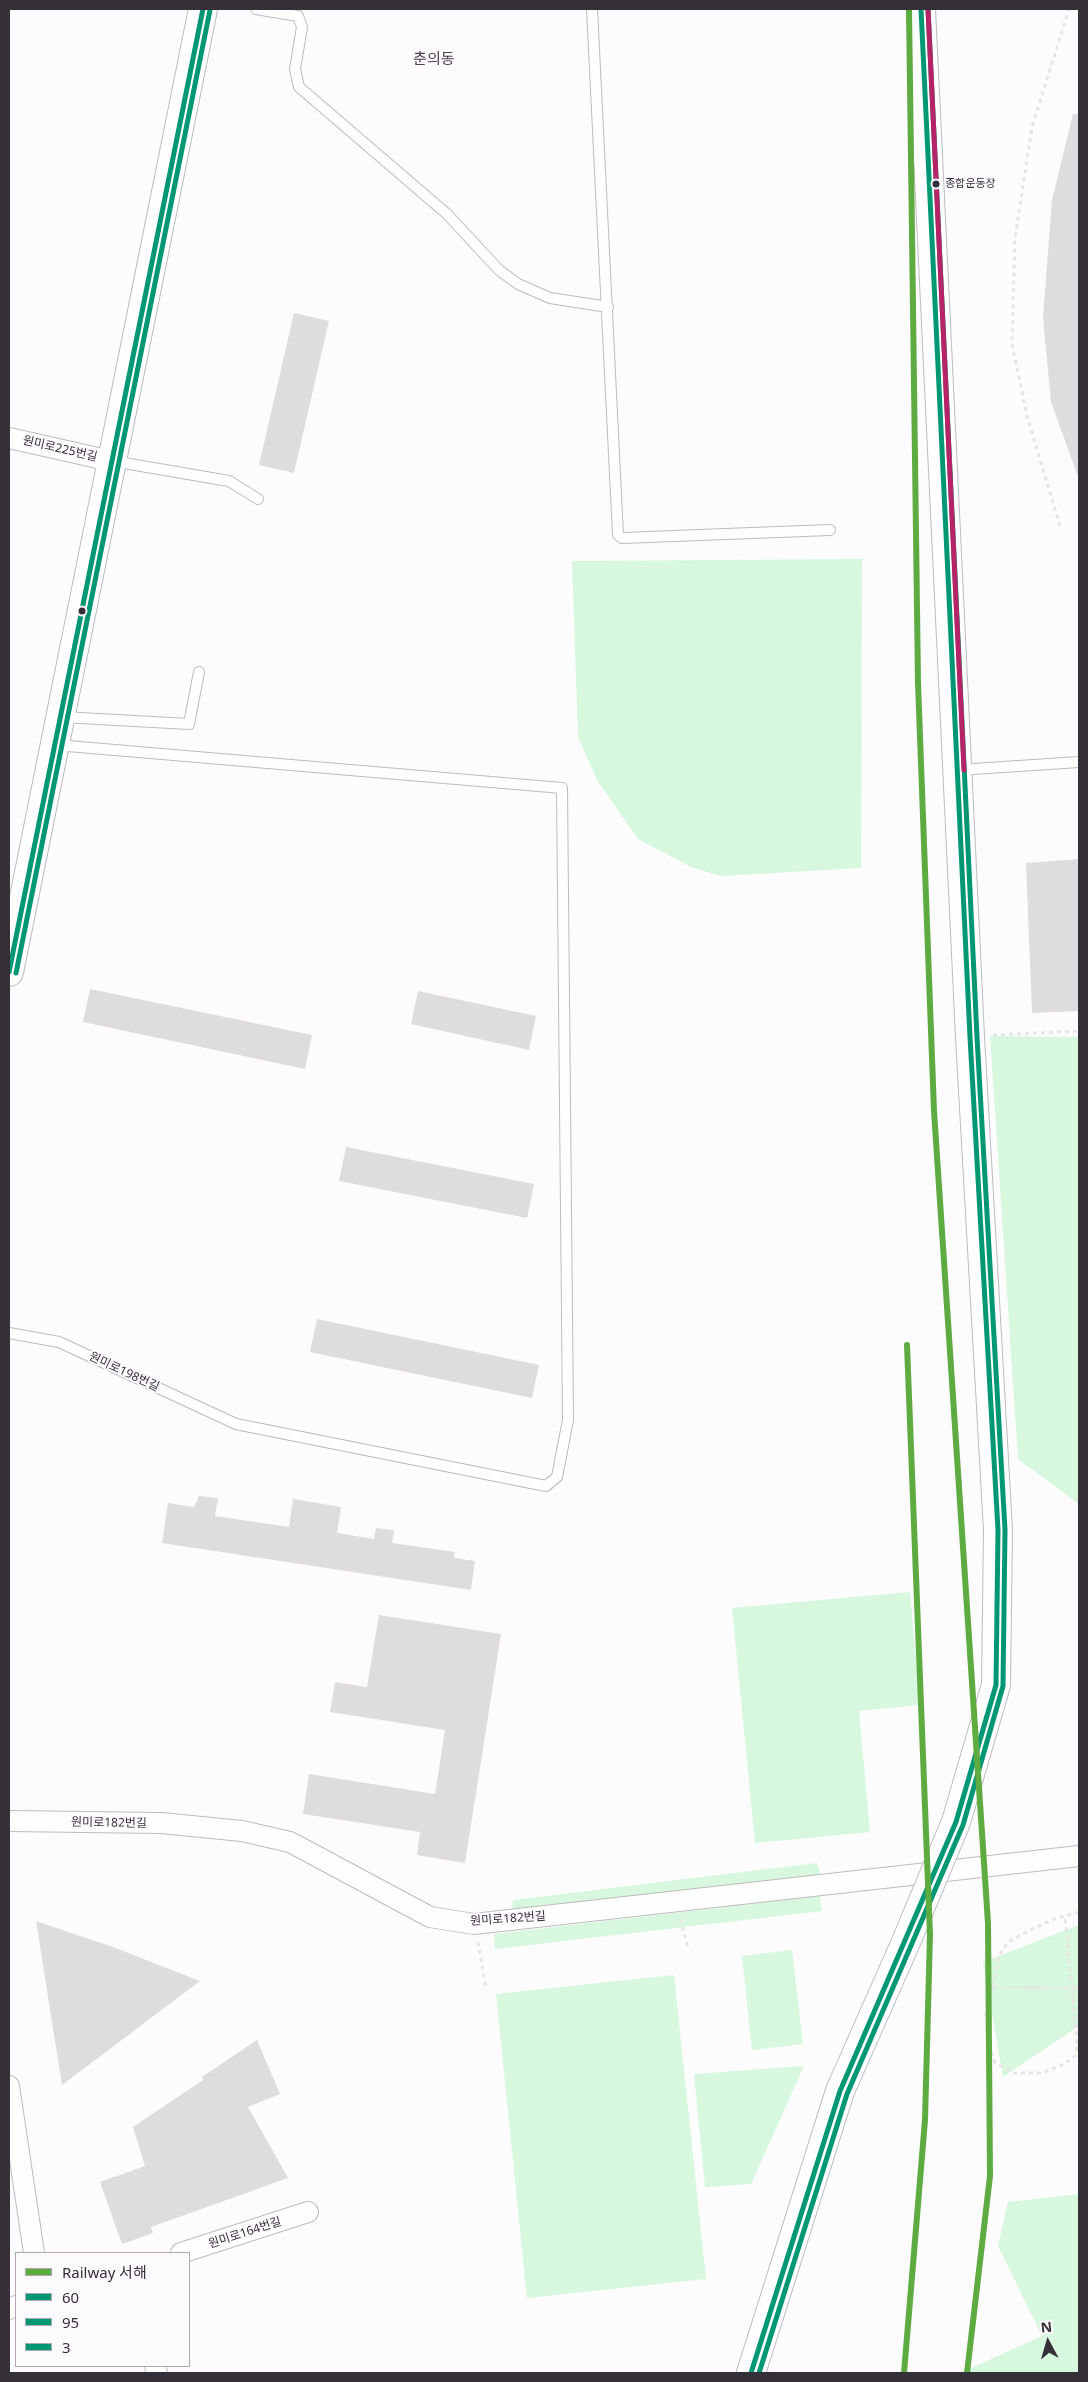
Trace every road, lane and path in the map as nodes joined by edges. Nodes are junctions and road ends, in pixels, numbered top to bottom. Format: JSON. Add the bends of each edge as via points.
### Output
{"nodes":[{"id":1,"x":203,"y":9,"type":"edge"},
{"id":2,"x":256,"y":9,"type":"edge"},
{"id":3,"x":592,"y":9,"type":"edge"},
{"id":4,"x":921,"y":9,"type":"edge"},
{"id":5,"x":1069,"y":9,"type":"edge"},
{"id":6,"x":608,"y":307,"type":"junction"},
{"id":7,"x":9,"y":438,"type":"edge"},
{"id":8,"x":111,"y":461,"type":"junction"},
{"id":9,"x":258,"y":499,"type":"dead end"},
{"id":10,"x":1060,"y":526,"type":"dead end"},
{"id":11,"x":830,"y":530,"type":"dead end"},
{"id":12,"x":199,"y":672,"type":"dead end"},
{"id":13,"x":59,"y":717,"type":"junction"},
{"id":14,"x":53,"y":744,"type":"junction"},
{"id":15,"x":1079,"y":762,"type":"edge"},
{"id":16,"x":957,"y":770,"type":"junction"},
{"id":17,"x":9,"y":972,"type":"edge"},
{"id":18,"x":1079,"y":1031,"type":"edge"},
{"id":19,"x":970,"y":1037,"type":"junction"},
{"id":20,"x":9,"y":1333,"type":"edge"},
{"id":21,"x":9,"y":1821,"type":"edge"},
{"id":22,"x":1079,"y":1856,"type":"edge"},
{"id":23,"x":676,"y":1902,"type":"junction"},
{"id":24,"x":1079,"y":1912,"type":"edge"},
{"id":25,"x":1065,"y":1916,"type":"junction"},
{"id":26,"x":474,"y":1924,"type":"junction"},
{"id":27,"x":688,"y":1947,"type":"dead end"},
{"id":28,"x":993,"y":1987,"type":"junction"},
{"id":29,"x":1072,"y":1988,"type":"junction"},
{"id":30,"x":1079,"y":1988,"type":"edge"},
{"id":31,"x":486,"y":1989,"type":"dead end"},
{"id":32,"x":9,"y":2086,"type":"edge"},
{"id":33,"x":308,"y":2212,"type":"dead end"},
{"id":34,"x":34,"y":2252,"type":"edge"},
{"id":35,"x":184,"y":2252,"type":"edge"},
{"id":36,"x":750,"y":2373,"type":"edge"}],
"edges":[{"from":1,"to":8,"type":"street"},
{"from":2,"to":6,"type":"lane","via":[[298,16],[302,27],[295,69],[299,87],[446,214],[499,270],[518,284],[550,298]]},
{"from":3,"to":6,"type":"lane"},
{"from":4,"to":16,"type":"street"},
{"from":5,"to":10,"type":"path","via":[[1032,127],[1015,238],[1012,344],[1027,416]]},
{"from":6,"to":11,"type":"lane","via":[[618,535],[622,538]]},
{"from":7,"to":8,"type":"street","name":"원미로225번길"},
{"from":8,"to":9,"type":"lane","via":[[229,481]]},
{"from":8,"to":13,"type":"street"},
{"from":12,"to":13,"type":"lane","via":[[189,724]]},
{"from":13,"to":14,"type":"street"},
{"from":14,"to":17,"type":"street"},
{"from":14,"to":20,"type":"lane","name":"원미로198번길","via":[[562,788],[568,1420],[557,1477],[546,1486],[236,1424],[59,1342]]},
{"from":15,"to":16,"type":"lane"},
{"from":16,"to":19,"type":"street"},
{"from":18,"to":19,"type":"path"},
{"from":19,"to":36,"type":"street","bridge":true,"via":[[998,1530],[996,1686],[956,1822],[840,2091]]},
{"from":21,"to":26,"type":"street","name":"원미로182번길","via":[[161,1823],[252,1833],[290,1842],[430,1917]]},
{"from":22,"to":23,"type":"street","name":"원미로182번길"},
{"from":23,"to":26,"type":"street","name":"원미로182번길"},
{"from":23,"to":27,"type":"path"},
{"from":24,"to":25,"type":"path"},
{"from":25,"to":28,"type":"path","via":[[1008,1942],[999,1956]]},
{"from":25,"to":29,"type":"path"},
{"from":26,"to":31,"type":"path"},
{"from":28,"to":29,"type":"path"},
{"from":28,"to":29,"type":"path","via":[[986,2015],[988,2042],[995,2064],[1014,2074],[1042,2072],[1065,2064],[1076,2055],[1078,2040]]},
{"from":29,"to":30,"type":"path"},
{"from":32,"to":34,"type":"street"},
{"from":33,"to":35,"type":"street","name":"원미로164번길"}]}
